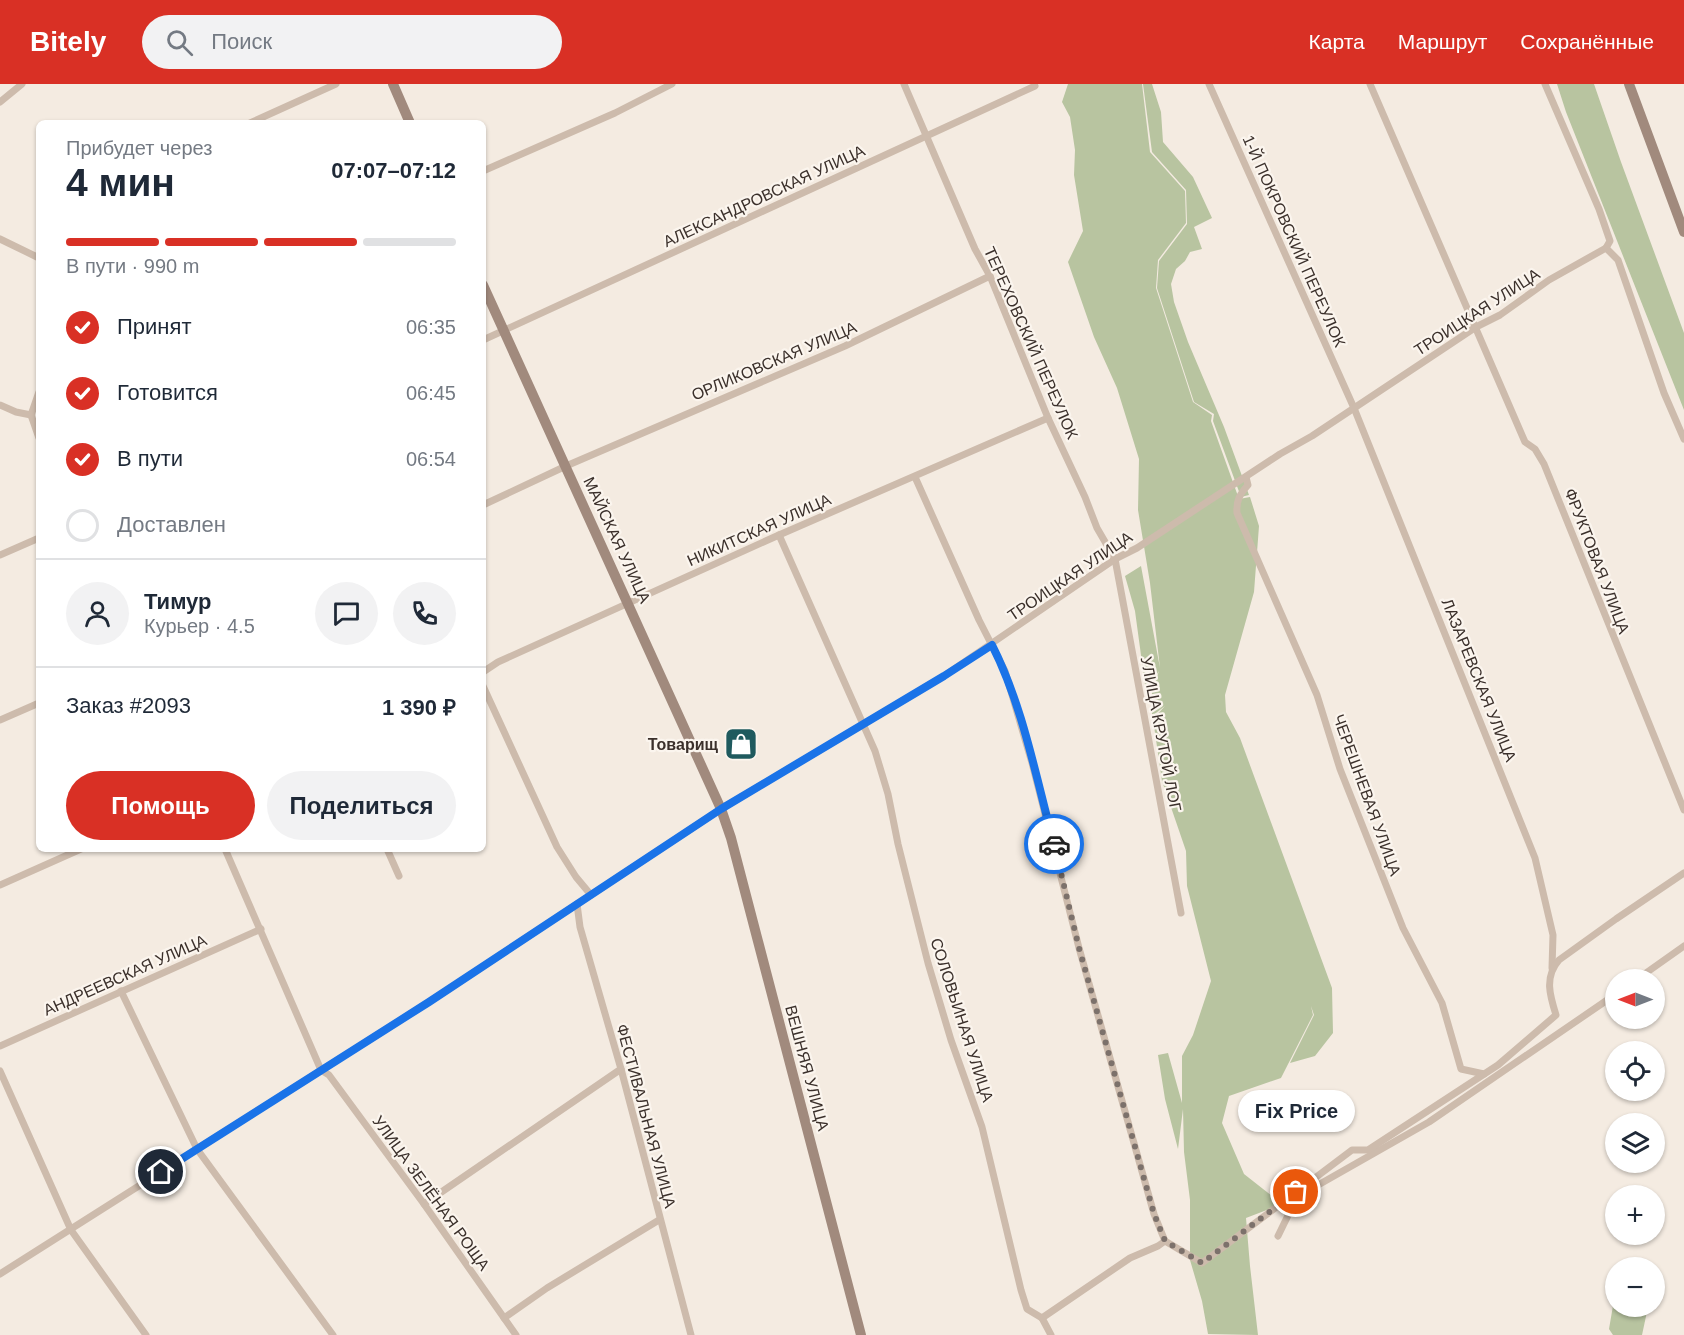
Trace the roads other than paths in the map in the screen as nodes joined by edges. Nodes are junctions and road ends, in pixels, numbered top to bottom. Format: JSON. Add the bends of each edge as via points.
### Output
{"nodes":[{"id":1,"x":22,"y":84,"type":"edge"},
{"id":2,"x":336,"y":84,"type":"edge"},
{"id":3,"x":393,"y":84,"type":"edge"},
{"id":4,"x":672,"y":84,"type":"edge"},
{"id":5,"x":904,"y":84,"type":"edge"},
{"id":6,"x":1209,"y":84,"type":"edge"},
{"id":7,"x":1370,"y":84,"type":"edge"},
{"id":8,"x":1545,"y":84,"type":"edge"},
{"id":9,"x":1629,"y":84,"type":"edge"},
{"id":10,"x":1035,"y":86,"type":"dead end"},
{"id":11,"x":0,"y":102,"type":"edge"},
{"id":12,"x":257,"y":120,"type":"edge"},
{"id":13,"x":409,"y":120,"type":"edge"},
{"id":14,"x":927,"y":136,"type":"junction"},
{"id":15,"x":486,"y":170,"type":"edge"},
{"id":16,"x":1684,"y":232,"type":"edge"},
{"id":17,"x":0,"y":239,"type":"edge"},
{"id":18,"x":1606,"y":248,"type":"junction"},
{"id":19,"x":36,"y":257,"type":"edge"},
{"id":20,"x":990,"y":276,"type":"junction"},
{"id":21,"x":486,"y":291,"type":"edge"},
{"id":22,"x":1476,"y":327,"type":"junction"},
{"id":23,"x":504,"y":330,"type":"junction"},
{"id":24,"x":486,"y":339,"type":"edge"},
{"id":25,"x":36,"y":401,"type":"edge"},
{"id":26,"x":0,"y":405,"type":"edge"},
{"id":27,"x":1354,"y":408,"type":"junction"},
{"id":28,"x":31,"y":415,"type":"junction"},
{"id":29,"x":1048,"y":418,"type":"junction"},
{"id":30,"x":36,"y":429,"type":"edge"},
{"id":31,"x":1684,"y":439,"type":"edge"},
{"id":32,"x":566,"y":466,"type":"junction"},
{"id":33,"x":915,"y":477,"type":"junction"},
{"id":34,"x":1246,"y":477,"type":"junction"},
{"id":35,"x":486,"y":504,"type":"edge"},
{"id":36,"x":779,"y":535,"type":"junction"},
{"id":37,"x":36,"y":539,"type":"edge"},
{"id":38,"x":0,"y":555,"type":"edge"},
{"id":39,"x":1115,"y":559,"type":"junction"},
{"id":40,"x":629,"y":603,"type":"junction"},
{"id":41,"x":992,"y":645,"type":"junction"},
{"id":42,"x":486,"y":670,"type":"edge"},
{"id":43,"x":486,"y":693,"type":"edge"},
{"id":44,"x":36,"y":704,"type":"edge"},
{"id":45,"x":0,"y":720,"type":"edge"},
{"id":46,"x":864,"y":723,"type":"junction"},
{"id":47,"x":721,"y":809,"type":"junction"},
{"id":48,"x":1684,"y":810,"type":"edge"},
{"id":49,"x":74,"y":852,"type":"edge"},
{"id":50,"x":226,"y":852,"type":"edge"},
{"id":51,"x":388,"y":852,"type":"edge"},
{"id":52,"x":1684,"y":873,"type":"edge"},
{"id":53,"x":399,"y":876,"type":"dead end"},
{"id":54,"x":0,"y":885,"type":"edge"},
{"id":55,"x":591,"y":895,"type":"junction"},
{"id":56,"x":577,"y":904,"type":"junction"},
{"id":57,"x":1181,"y":913,"type":"dead end"},
{"id":58,"x":261,"y":929,"type":"junction"},
{"id":59,"x":1684,"y":946,"type":"edge"},
{"id":60,"x":1552,"y":968,"type":"junction"},
{"id":61,"x":1652,"y":969,"type":"edge"},
{"id":62,"x":121,"y":991,"type":"junction"},
{"id":63,"x":1605,"y":1002,"type":"edge"},
{"id":64,"x":0,"y":1046,"type":"edge"},
{"id":65,"x":621,"y":1069,"type":"junction"},
{"id":66,"x":321,"y":1070,"type":"junction"},
{"id":67,"x":0,"y":1071,"type":"edge"},
{"id":68,"x":1484,"y":1074,"type":"junction"},
{"id":69,"x":196,"y":1149,"type":"junction"},
{"id":70,"x":424,"y":1203,"type":"junction"},
{"id":71,"x":659,"y":1220,"type":"junction"},
{"id":72,"x":71,"y":1230,"type":"junction"},
{"id":73,"x":1278,"y":1236,"type":"dead end"},
{"id":74,"x":1165,"y":1241,"type":"junction"},
{"id":75,"x":0,"y":1274,"type":"edge"},
{"id":76,"x":504,"y":1318,"type":"junction"},
{"id":77,"x":1042,"y":1318,"type":"junction"},
{"id":78,"x":146,"y":1335,"type":"edge"},
{"id":79,"x":333,"y":1335,"type":"edge"},
{"id":80,"x":516,"y":1335,"type":"edge"},
{"id":81,"x":691,"y":1335,"type":"edge"},
{"id":82,"x":861,"y":1335,"type":"edge"},
{"id":83,"x":1051,"y":1335,"type":"edge"}],
"edges":[{"from":1,"to":11,"type":"street"},
{"from":2,"to":12,"type":"street"},
{"from":3,"to":13,"type":"street"},
{"from":4,"to":15,"type":"street"},
{"from":5,"to":14,"type":"street","name":"ТЕРЕХОВСКИЙ ПЕРЕУЛОК"},
{"from":6,"to":27,"type":"street","name":"1-Й ПОКРОВСКИЙ ПЕРЕУЛОК"},
{"from":7,"to":22,"type":"street","name":"ФРУКТОВАЯ УЛИЦА"},
{"from":8,"to":18,"type":"street","via":[[1599,209],[1610,241]]},
{"from":9,"to":16,"type":"street"},
{"from":10,"to":14,"type":"street","name":"АЛЕКСАНДРОВСКАЯ УЛИЦА"},
{"from":14,"to":20,"type":"street","name":"ТЕРЕХОВСКИЙ ПЕРЕУЛОК"},
{"from":14,"to":23,"type":"street","name":"АЛЕКСАНДРОВСКАЯ УЛИЦА"},
{"from":17,"to":19,"type":"street"},
{"from":18,"to":22,"type":"street","name":"ТРОИЦКАЯ УЛИЦА"},
{"from":18,"to":31,"type":"street","via":[[1618,260]]},
{"from":20,"to":29,"type":"street","name":"ТЕРЕХОВСКИЙ ПЕРЕУЛОК"},
{"from":20,"to":32,"type":"street","name":"ОРЛИКОВСКАЯ УЛИЦА","via":[[845,346]]},
{"from":21,"to":23,"type":"street","name":"МАЙСКАЯ УЛИЦА"},
{"from":22,"to":27,"type":"street","name":"ТРОИЦКАЯ УЛИЦА"},
{"from":22,"to":48,"type":"street","name":"ФРУКТОВАЯ УЛИЦА","via":[[1525,442],[1545,464]]},
{"from":23,"to":24,"type":"street","name":"АЛЕКСАНДРОВСКАЯ УЛИЦА"},
{"from":23,"to":32,"type":"street","name":"МАЙСКАЯ УЛИЦА"},
{"from":25,"to":28,"type":"street"},
{"from":26,"to":28,"type":"street"},
{"from":27,"to":34,"type":"street","name":"ТРОИЦКАЯ УЛИЦА"},
{"from":27,"to":60,"type":"street","name":"ЛАЗАРЕВСКАЯ УЛИЦА","via":[[1536,858],[1553,934]]},
{"from":28,"to":30,"type":"street"},
{"from":29,"to":33,"type":"street","name":"НИКИТСКАЯ УЛИЦА"},
{"from":29,"to":39,"type":"street","name":"ТЕРЕХОВСКИЙ ПЕРЕУЛОК"},
{"from":32,"to":35,"type":"street","name":"ОРЛИКОВСКАЯ УЛИЦА"},
{"from":32,"to":40,"type":"street","name":"МАЙСКАЯ УЛИЦА"},
{"from":33,"to":36,"type":"street","name":"НИКИТСКАЯ УЛИЦА"},
{"from":33,"to":41,"type":"street"},
{"from":34,"to":39,"type":"street","name":"ТРОИЦКАЯ УЛИЦА"},
{"from":34,"to":68,"type":"street","name":"ЧЕРЕШНЕВАЯ УЛИЦА","via":[[1248,485],[1236,504],[1237,513],[1317,694],[1340,769],[1403,927],[1442,1003],[1461,1069]]},
{"from":36,"to":40,"type":"street","name":"НИКИТСКАЯ УЛИЦА"},
{"from":36,"to":46,"type":"street","name":"СОЛОВЬИНАЯ УЛИЦА"},
{"from":37,"to":38,"type":"street"},
{"from":39,"to":41,"type":"street","name":"ТРОИЦКАЯ УЛИЦА"},
{"from":39,"to":57,"type":"street","name":"УЛИЦА КРУТОЙ ЛОГ"},
{"from":40,"to":42,"type":"street","name":"НИКИТСКАЯ УЛИЦА"},
{"from":40,"to":47,"type":"street","name":"МАЙСКАЯ УЛИЦА"},
{"from":41,"to":46,"type":"street","name":"ТРОИЦКАЯ УЛИЦА"},
{"from":41,"to":74,"type":"street","via":[[1017,707],[1079,948]]},
{"from":43,"to":55,"type":"street","via":[[557,848]]},
{"from":44,"to":45,"type":"street"},
{"from":46,"to":47,"type":"street","name":"ТРОИЦКАЯ УЛИЦА"},
{"from":46,"to":77,"type":"street","name":"СОЛОВЬИНАЯ УЛИЦА","via":[[888,794],[951,1040],[982,1127],[1021,1290],[1027,1309]]},
{"from":47,"to":55,"type":"street","name":"ТРОИЦКАЯ УЛИЦА"},
{"from":47,"to":82,"type":"street","name":"ВЕШНЯЯ УЛИЦА"},
{"from":49,"to":54,"type":"street"},
{"from":50,"to":58,"type":"street"},
{"from":51,"to":53,"type":"street"},
{"from":52,"to":60,"type":"street","via":[[1616,918]]},
{"from":55,"to":56,"type":"street","name":"ТРОИЦКАЯ УЛИЦА"},
{"from":56,"to":65,"type":"street","name":"ФЕСТИВАЛЬНАЯ УЛИЦА","via":[[580,927]]},
{"from":56,"to":66,"type":"street","name":"ТРОИЦКАЯ УЛИЦА"},
{"from":58,"to":62,"type":"street","name":"АНДРЕЕВСКАЯ УЛИЦА"},
{"from":58,"to":66,"type":"street"},
{"from":59,"to":61,"type":"street"},
{"from":60,"to":68,"type":"street","name":"ЛАЗАРЕВСКАЯ УЛИЦА","via":[[1548,990],[1556,1015]]},
{"from":62,"to":64,"type":"street","name":"АНДРЕЕВСКАЯ УЛИЦА"},
{"from":62,"to":69,"type":"street"},
{"from":63,"to":73,"type":"street","via":[[1429,1122],[1297,1197]]},
{"from":65,"to":70,"type":"street"},
{"from":65,"to":71,"type":"street","name":"ФЕСТИВАЛЬНАЯ УЛИЦА"},
{"from":66,"to":69,"type":"street","name":"ТРОИЦКАЯ УЛИЦА"},
{"from":66,"to":70,"type":"street","name":"УЛИЦА ЗЕЛЁНАЯ РОЩА","via":[[329,1075]]},
{"from":67,"to":72,"type":"street"},
{"from":68,"to":74,"type":"street","via":[[1368,1149],[1352,1150],[1202,1263]]},
{"from":69,"to":72,"type":"street","name":"ТРОИЦКАЯ УЛИЦА"},
{"from":69,"to":79,"type":"street"},
{"from":70,"to":76,"type":"street","name":"УЛИЦА ЗЕЛЁНАЯ РОЩА"},
{"from":71,"to":76,"type":"street"},
{"from":71,"to":81,"type":"street","name":"ФЕСТИВАЛЬНАЯ УЛИЦА"},
{"from":72,"to":75,"type":"street","name":"ТРОИЦКАЯ УЛИЦА"},
{"from":72,"to":78,"type":"street"},
{"from":74,"to":77,"type":"street","via":[[1130,1258]]},
{"from":76,"to":80,"type":"street","name":"УЛИЦА ЗЕЛЁНАЯ РОЩА"},
{"from":77,"to":83,"type":"street","name":"СОЛОВЬИНАЯ УЛИЦА"}]}
